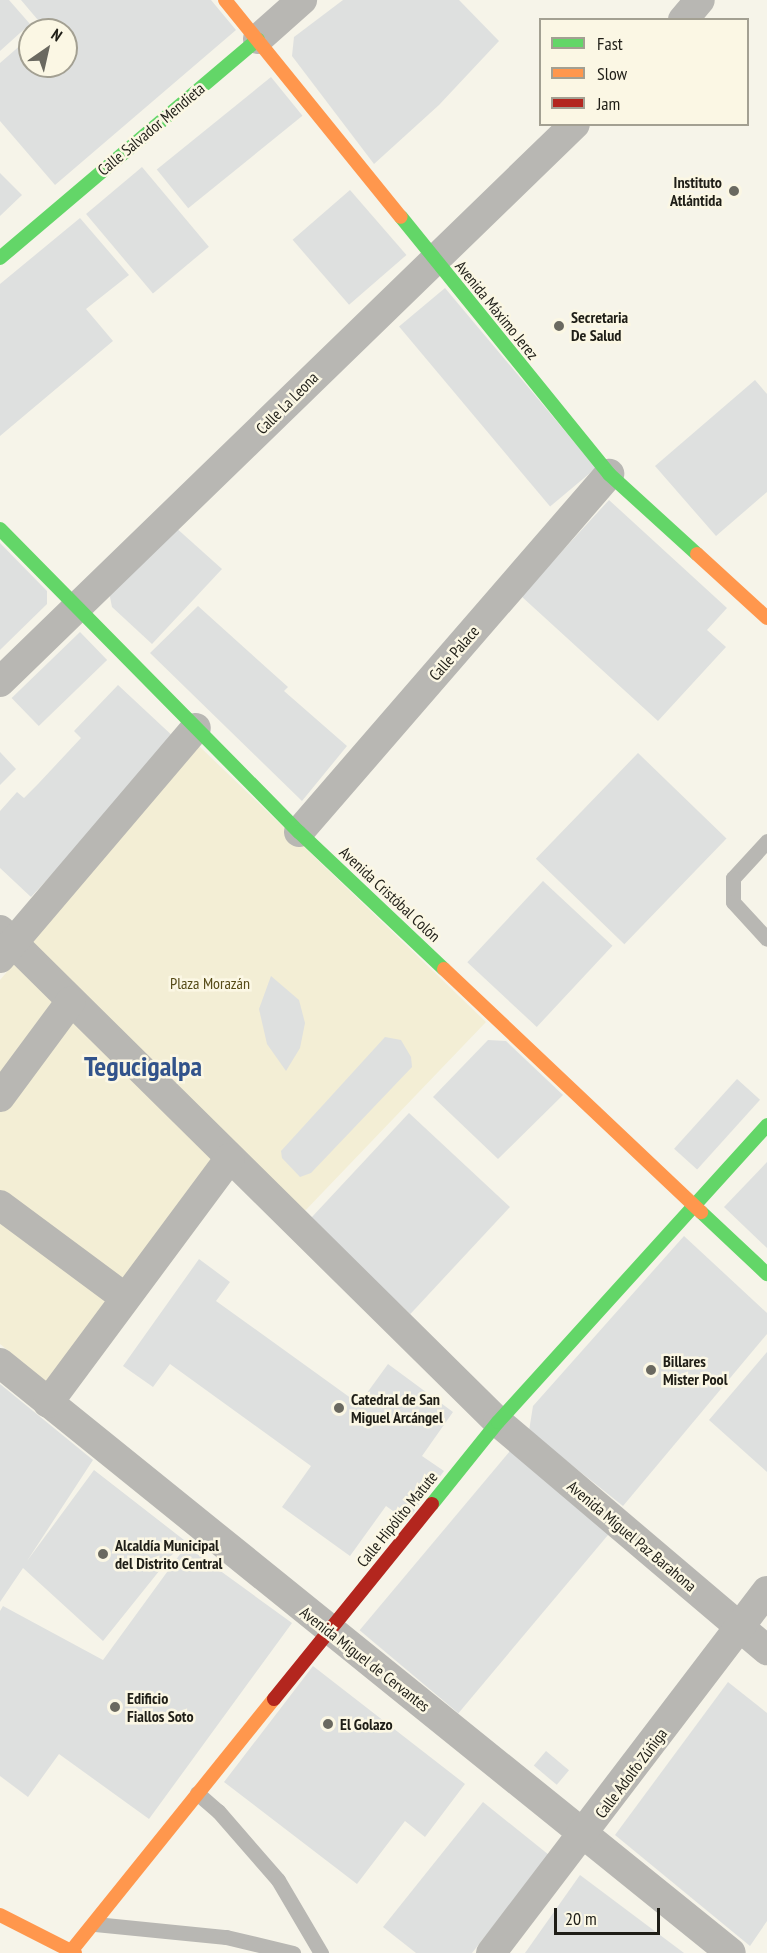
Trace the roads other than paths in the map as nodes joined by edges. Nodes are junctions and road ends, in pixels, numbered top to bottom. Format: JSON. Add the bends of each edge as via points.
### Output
{"nodes":[{"id":1,"x":225,"y":0,"type":"edge"},
{"id":2,"x":302,"y":0,"type":"edge"},
{"id":3,"x":700,"y":0,"type":"edge"},
{"id":4,"x":684,"y":18,"type":"edge"},
{"id":5,"x":258,"y":39,"type":"junction"},
{"id":6,"x":573,"y":126,"type":"edge"},
{"id":7,"x":0,"y":258,"type":"edge"},
{"id":8,"x":434,"y":259,"type":"junction"},
{"id":9,"x":609,"y":474,"type":"junction"},
{"id":10,"x":0,"y":529,"type":"edge"},
{"id":11,"x":78,"y":609,"type":"junction"},
{"id":12,"x":767,"y":618,"type":"edge"},
{"id":13,"x":0,"y":682,"type":"edge"},
{"id":14,"x":196,"y":728,"type":"junction"},
{"id":15,"x":299,"y":832,"type":"junction"},
{"id":16,"x":767,"y":841,"type":"edge"},
{"id":17,"x":767,"y":939,"type":"edge"},
{"id":18,"x":4,"y":944,"type":"edge"},
{"id":19,"x":71,"y":1001,"type":"junction"},
{"id":20,"x":0,"y":1096,"type":"edge"},
{"id":21,"x":767,"y":1125,"type":"edge"},
{"id":22,"x":230,"y":1158,"type":"junction"},
{"id":23,"x":694,"y":1203,"type":"junction"},
{"id":24,"x":0,"y":1205,"type":"edge"},
{"id":25,"x":767,"y":1274,"type":"edge"},
{"id":26,"x":125,"y":1298,"type":"junction"},
{"id":27,"x":0,"y":1363,"type":"edge"},
{"id":28,"x":48,"y":1403,"type":"junction"},
{"id":29,"x":498,"y":1422,"type":"junction"},
{"id":30,"x":767,"y":1591,"type":"edge"},
{"id":31,"x":740,"y":1627,"type":"junction"},
{"id":32,"x":328,"y":1630,"type":"junction"},
{"id":33,"x":767,"y":1650,"type":"edge"},
{"id":34,"x":197,"y":1793,"type":"junction"},
{"id":35,"x":586,"y":1833,"type":"junction"},
{"id":36,"x":0,"y":1915,"type":"edge"},
{"id":37,"x":92,"y":1924,"type":"junction"},
{"id":38,"x":76,"y":1952,"type":"edge"},
{"id":39,"x":293,"y":1953,"type":"edge"},
{"id":40,"x":321,"y":1953,"type":"edge"},
{"id":41,"x":491,"y":1953,"type":"edge"},
{"id":42,"x":731,"y":1953,"type":"edge"}],
"edges":[{"from":1,"to":5,"type":"main road","name":"Avenida Máximo Jerez"},
{"from":2,"to":5,"type":"street","name":"Calle Salvador Mendieta"},
{"from":3,"to":4,"type":"street"},
{"from":5,"to":7,"type":"main road","name":"Calle Salvador Mendieta"},
{"from":5,"to":8,"type":"main road","name":"Avenida Máximo Jerez"},
{"from":6,"to":8,"type":"street","name":"Calle La Leona"},
{"from":8,"to":9,"type":"main road","name":"Avenida Máximo Jerez"},
{"from":8,"to":11,"type":"street","name":"Calle La Leona"},
{"from":9,"to":12,"type":"main road","name":"Avenida Máximo Jerez"},
{"from":9,"to":15,"type":"street","name":"Calle Palace"},
{"from":10,"to":11,"type":"main road","name":"Avenida Cristóbal Colón"},
{"from":11,"to":13,"type":"street","name":"Calle La Leona"},
{"from":11,"to":14,"type":"main road","name":"Avenida Cristóbal Colón"},
{"from":14,"to":15,"type":"main road","name":"Avenida Cristóbal Colón"},
{"from":14,"to":18,"type":"street"},
{"from":15,"to":23,"type":"main road","name":"Avenida Cristóbal Colón"},
{"from":16,"to":17,"type":"lane","via":[[733,878],[734,902]]},
{"from":18,"to":19,"type":"street","name":"Avenida Miguel Paz Barahona"},
{"from":19,"to":20,"type":"street"},
{"from":19,"to":22,"type":"street","name":"Avenida Miguel Paz Barahona"},
{"from":21,"to":23,"type":"main road","name":"Calle Hipólito Matute"},
{"from":22,"to":26,"type":"street"},
{"from":22,"to":29,"type":"street","name":"Avenida Miguel Paz Barahona"},
{"from":23,"to":25,"type":"main road","name":"Avenida Cristóbal Colón"},
{"from":23,"to":29,"type":"main road","name":"Calle Hipólito Matute"},
{"from":24,"to":26,"type":"street"},
{"from":26,"to":28,"type":"street"},
{"from":27,"to":28,"type":"street","name":"Avenida Miguel de Cervantes"},
{"from":28,"to":32,"type":"street","name":"Avenida Miguel de Cervantes"},
{"from":29,"to":31,"type":"street","name":"Avenida Miguel Paz Barahona"},
{"from":29,"to":32,"type":"main road","name":"Calle Hipólito Matute"},
{"from":30,"to":31,"type":"street","name":"Calle Adolfo Zúñiga"},
{"from":31,"to":33,"type":"street","name":"Avenida Miguel Paz Barahona"},
{"from":31,"to":35,"type":"street","name":"Calle Adolfo Zúñiga"},
{"from":32,"to":34,"type":"main road","name":"Calle Hipólito Matute"},
{"from":32,"to":35,"type":"street","name":"Avenida Miguel de Cervantes"},
{"from":34,"to":37,"type":"main road","name":"Calle Hipólito Matute"},
{"from":34,"to":40,"type":"lane","via":[[218,1811],[278,1880]]},
{"from":35,"to":41,"type":"street","name":"Calle Adolfo Zúñiga"},
{"from":35,"to":42,"type":"street","name":"Avenida Miguel de Cervantes"},
{"from":36,"to":38,"type":"main road"},
{"from":37,"to":38,"type":"main road","name":"Calle Hipólito Matute"},
{"from":37,"to":39,"type":"lane","via":[[216,1935]]}]}
